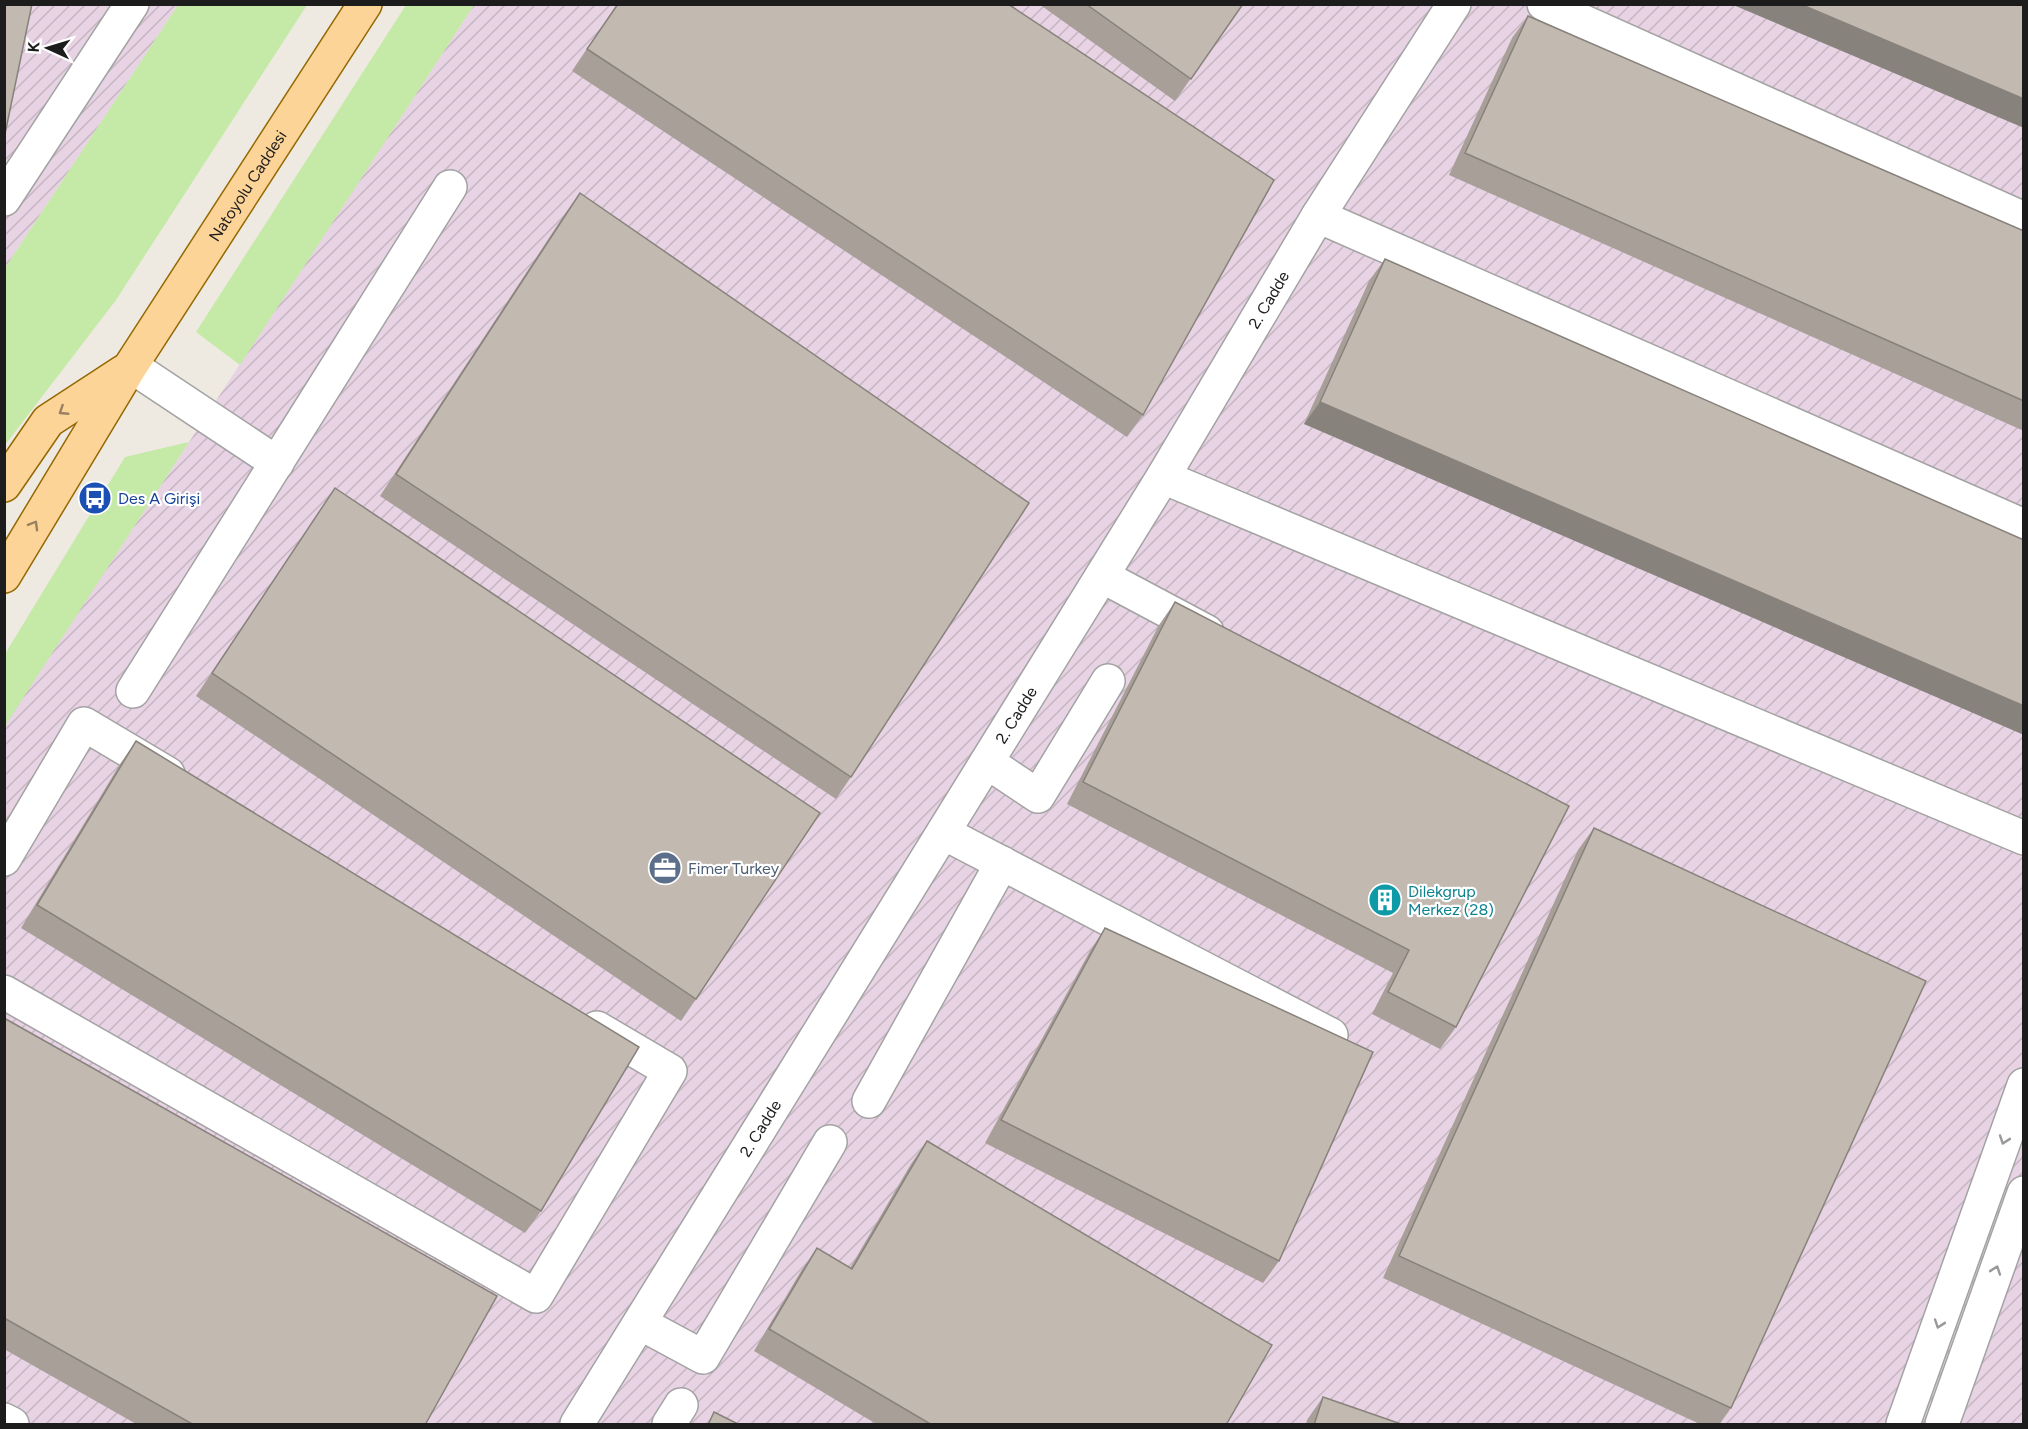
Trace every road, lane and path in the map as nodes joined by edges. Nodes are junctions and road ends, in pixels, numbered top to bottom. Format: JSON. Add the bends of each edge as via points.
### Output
{"nodes":[{"id":1,"x":132,"y":4,"type":"edge"},
{"id":2,"x":365,"y":4,"type":"edge"},
{"id":3,"x":1454,"y":4,"type":"edge"},
{"id":4,"x":1544,"y":4,"type":"edge"},
{"id":5,"x":450,"y":188,"type":"dead end"},
{"id":6,"x":4,"y":200,"type":"edge"},
{"id":7,"x":1318,"y":216,"type":"junction"},
{"id":8,"x":2024,"y":219,"type":"edge"},
{"id":9,"x":130,"y":366,"type":"junction"},
{"id":10,"x":277,"y":463,"type":"junction"},
{"id":11,"x":1163,"y":477,"type":"junction"},
{"id":12,"x":4,"y":485,"type":"edge"},
{"id":13,"x":2024,"y":526,"type":"edge"},
{"id":14,"x":4,"y":576,"type":"edge"},
{"id":15,"x":1102,"y":576,"type":"junction"},
{"id":16,"x":1228,"y":643,"type":"edge"},
{"id":17,"x":1108,"y":681,"type":"dead end"},
{"id":18,"x":133,"y":691,"type":"dead end"},
{"id":19,"x":987,"y":762,"type":"junction"},
{"id":20,"x":197,"y":791,"type":"edge"},
{"id":21,"x":944,"y":832,"type":"junction"},
{"id":22,"x":2024,"y":838,"type":"edge"},
{"id":23,"x":4,"y":859,"type":"edge"},
{"id":24,"x":1002,"y":862,"type":"junction"},
{"id":25,"x":4,"y":992,"type":"edge"},
{"id":26,"x":567,"y":1010,"type":"edge"},
{"id":27,"x":1346,"y":1043,"type":"edge"},
{"id":28,"x":2024,"y":1085,"type":"edge"},
{"id":29,"x":869,"y":1101,"type":"dead end"},
{"id":30,"x":830,"y":1142,"type":"dead end"},
{"id":31,"x":2024,"y":1193,"type":"edge"},
{"id":32,"x":640,"y":1323,"type":"junction"},
{"id":33,"x":4,"y":1420,"type":"edge"},
{"id":34,"x":12,"y":1425,"type":"edge"},
{"id":35,"x":577,"y":1425,"type":"edge"},
{"id":36,"x":1903,"y":1425,"type":"edge"},
{"id":37,"x":1942,"y":1425,"type":"edge"}],
"edges":[{"from":1,"to":6,"type":"street"},
{"from":2,"to":9,"type":"main road","name":"Natoyolu Caddesi"},
{"from":3,"to":7,"type":"street","name":"2. Cadde"},
{"from":4,"to":8,"type":"street"},
{"from":5,"to":10,"type":"street"},
{"from":7,"to":11,"type":"street","name":"2. Cadde"},
{"from":7,"to":13,"type":"street"},
{"from":9,"to":10,"type":"street"},
{"from":9,"to":12,"type":"main road","name":"Natoyolu Caddesi","one_way":true,"via":[[48,421]]},
{"from":14,"to":9,"type":"main road","name":"Natoyolu Caddesi","one_way":true},
{"from":10,"to":18,"type":"street"},
{"from":11,"to":15,"type":"street","name":"2. Cadde"},
{"from":11,"to":22,"type":"street"},
{"from":15,"to":16,"type":"street"},
{"from":15,"to":19,"type":"street","name":"2. Cadde"},
{"from":17,"to":19,"type":"street","via":[[1038,796]]},
{"from":19,"to":21,"type":"street","name":"2. Cadde"},
{"from":20,"to":23,"type":"street","via":[[84,724]]},
{"from":21,"to":24,"type":"street"},
{"from":21,"to":32,"type":"street","name":"2. Cadde"},
{"from":24,"to":27,"type":"street"},
{"from":24,"to":29,"type":"street"},
{"from":25,"to":26,"type":"street","via":[[536,1296],[670,1071]]},
{"from":28,"to":36,"type":"street","one_way":true},
{"from":30,"to":32,"type":"street","via":[[703,1357]]},
{"from":37,"to":31,"type":"street","one_way":true},
{"from":32,"to":35,"type":"street","name":"2. Cadde"},
{"from":33,"to":34,"type":"street"}]}
